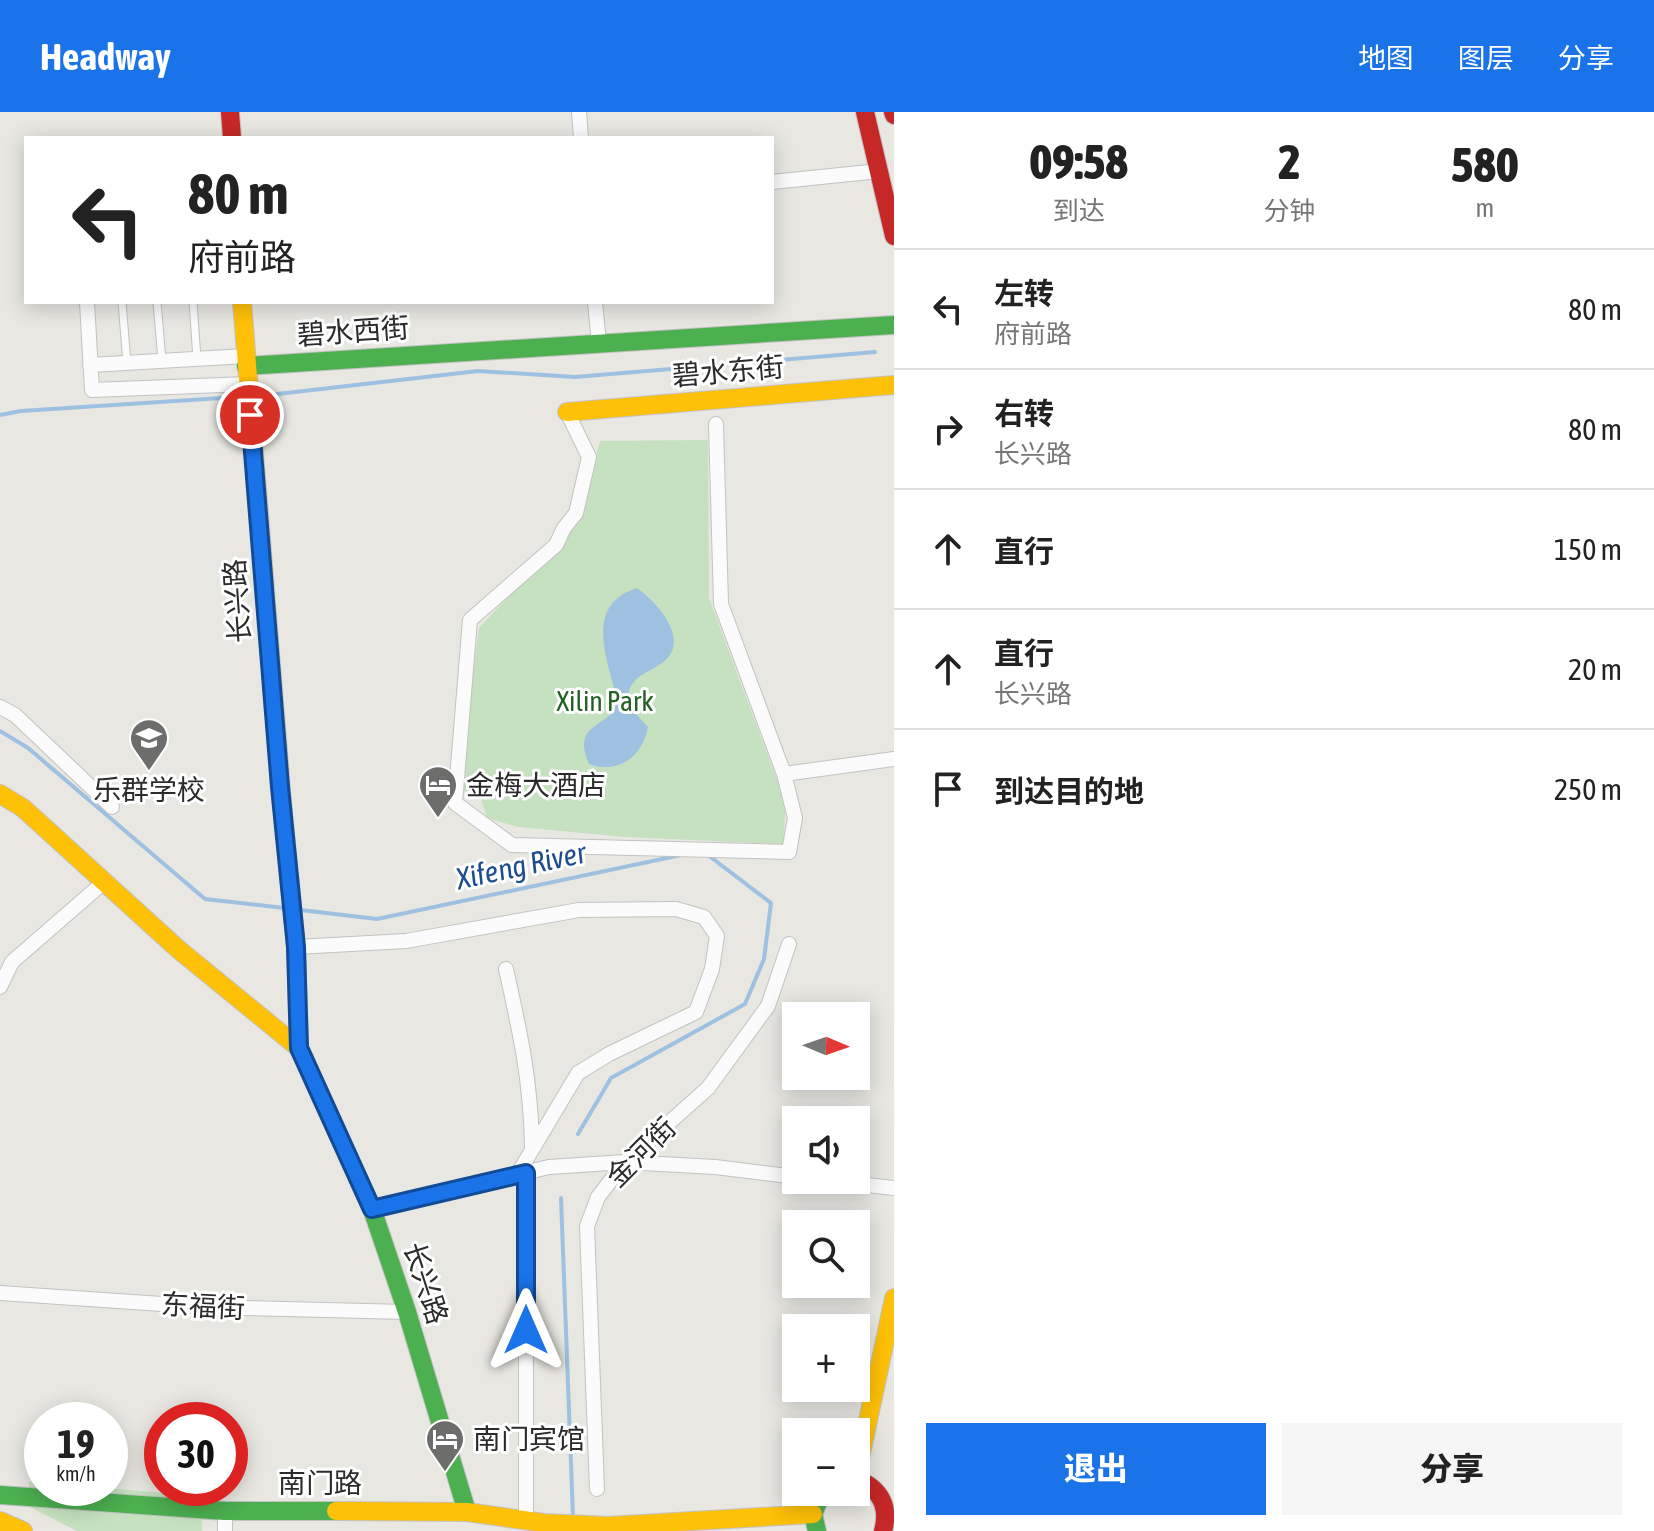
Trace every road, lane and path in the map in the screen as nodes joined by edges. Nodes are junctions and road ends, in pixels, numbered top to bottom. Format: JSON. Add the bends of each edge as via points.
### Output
{"nodes":[{"id":1,"x":230,"y":112,"type":"edge"},
{"id":2,"x":579,"y":112,"type":"edge"},
{"id":3,"x":865,"y":112,"type":"edge"},
{"id":4,"x":232,"y":136,"type":"edge"},
{"id":5,"x":581,"y":136,"type":"edge"},
{"id":6,"x":879,"y":171,"type":"junction"},
{"id":7,"x":774,"y":182,"type":"edge"},
{"id":8,"x":894,"y":236,"type":"edge"},
{"id":9,"x":87,"y":304,"type":"edge"},
{"id":10,"x":122,"y":304,"type":"edge"},
{"id":11,"x":157,"y":304,"type":"edge"},
{"id":12,"x":193,"y":304,"type":"edge"},
{"id":13,"x":242,"y":304,"type":"edge"},
{"id":14,"x":595,"y":304,"type":"edge"},
{"id":15,"x":894,"y":325,"type":"edge"},
{"id":16,"x":599,"y":344,"type":"junction"},
{"id":17,"x":197,"y":359,"type":"junction"},
{"id":18,"x":162,"y":361,"type":"junction"},
{"id":19,"x":127,"y":363,"type":"junction"},
{"id":20,"x":90,"y":365,"type":"junction"},
{"id":21,"x":247,"y":369,"type":"junction"},
{"id":22,"x":894,"y":385,"type":"edge"},
{"id":23,"x":567,"y":412,"type":"joint"},
{"id":24,"x":716,"y":424,"type":"dead end"},
{"id":25,"x":0,"y":707,"type":"edge"},
{"id":26,"x":894,"y":759,"type":"edge"},
{"id":27,"x":784,"y":774,"type":"junction"},
{"id":28,"x":0,"y":794,"type":"edge"},
{"id":29,"x":112,"y":807,"type":"dead end"},
{"id":30,"x":104,"y":882,"type":"junction"},
{"id":31,"x":295,"y":942,"type":"junction"},
{"id":32,"x":789,"y":944,"type":"dead end"},
{"id":33,"x":506,"y":969,"type":"dead end"},
{"id":34,"x":0,"y":987,"type":"edge"},
{"id":35,"x":299,"y":1048,"type":"junction"},
{"id":36,"x":532,"y":1148,"type":"junction"},
{"id":37,"x":625,"y":1162,"type":"junction"},
{"id":38,"x":532,"y":1172,"type":"junction"},
{"id":39,"x":782,"y":1175,"type":"edge"},
{"id":40,"x":870,"y":1185,"type":"edge"},
{"id":41,"x":894,"y":1188,"type":"edge"},
{"id":42,"x":372,"y":1209,"type":"junction"},
{"id":43,"x":0,"y":1293,"type":"edge"},
{"id":44,"x":894,"y":1298,"type":"edge"},
{"id":45,"x":407,"y":1312,"type":"junction"},
{"id":46,"x":869,"y":1418,"type":"edge"},
{"id":47,"x":870,"y":1486,"type":"edge"},
{"id":48,"x":597,"y":1489,"type":"dead end"},
{"id":49,"x":0,"y":1495,"type":"edge"},
{"id":50,"x":225,"y":1511,"type":"junction"},
{"id":51,"x":467,"y":1512,"type":"junction"},
{"id":52,"x":0,"y":1521,"type":"edge"},
{"id":53,"x":523,"y":1523,"type":"edge"},
{"id":54,"x":815,"y":1523,"type":"edge"},
{"id":55,"x":887,"y":1526,"type":"edge"},
{"id":56,"x":23,"y":1531,"type":"edge"},
{"id":57,"x":225,"y":1531,"type":"edge"}],
"edges":[{"from":1,"to":4,"type":"main road"},
{"from":2,"to":5,"type":"street"},
{"from":3,"to":6,"type":"main road"},
{"from":6,"to":7,"type":"street"},
{"from":6,"to":8,"type":"main road"},
{"from":9,"to":20,"type":"street"},
{"from":10,"to":19,"type":"lane"},
{"from":11,"to":18,"type":"lane"},
{"from":12,"to":17,"type":"lane"},
{"from":13,"to":21,"type":"main road","name":"长兴路"},
{"from":14,"to":16,"type":"street"},
{"from":15,"to":16,"type":"main road","name":"碧水西街"},
{"from":16,"to":21,"type":"main road","name":"碧水西街"},
{"from":17,"to":18,"type":"street"},
{"from":17,"to":21,"type":"street"},
{"from":18,"to":19,"type":"street"},
{"from":19,"to":20,"type":"street"},
{"from":20,"to":21,"type":"street","via":[[92,390]]},
{"from":21,"to":31,"type":"main road","name":"长兴路"},
{"from":22,"to":23,"type":"main road","name":"碧水东街"},
{"from":23,"to":27,"type":"street","via":[[589,457],[576,513],[556,545],[470,620],[455,803],[512,845],[789,852],[795,818]]},
{"from":24,"to":27,"type":"street","via":[[721,604]]},
{"from":25,"to":29,"type":"street","via":[[15,715]]},
{"from":26,"to":27,"type":"street"},
{"from":28,"to":30,"type":"main road","via":[[23,808]]},
{"from":30,"to":34,"type":"street","via":[[12,962]]},
{"from":30,"to":35,"type":"main road"},
{"from":31,"to":35,"type":"main road","name":"长兴路"},
{"from":31,"to":36,"type":"street","via":[[406,941],[579,910],[676,909],[704,917],[717,936],[696,1012],[578,1073]]},
{"from":32,"to":37,"type":"street","name":"金河街","via":[[768,1006],[708,1088]]},
{"from":33,"to":36,"type":"street","via":[[525,1053]]},
{"from":35,"to":42,"type":"main road","name":"长兴路"},
{"from":36,"to":38,"type":"street"},
{"from":37,"to":38,"type":"street"},
{"from":37,"to":39,"type":"street"},
{"from":37,"to":48,"type":"street","name":"金河街","via":[[598,1197],[587,1226]]},
{"from":38,"to":42,"type":"street"},
{"from":38,"to":53,"type":"street"},
{"from":40,"to":41,"type":"street"},
{"from":42,"to":45,"type":"main road","name":"长兴路"},
{"from":43,"to":45,"type":"street","name":"东福街","via":[[206,1307]]},
{"from":44,"to":46,"type":"main road"},
{"from":45,"to":51,"type":"main road","name":"长兴路"},
{"from":47,"to":55,"type":"main road","via":[[886,1508]]},
{"from":49,"to":50,"type":"main road","name":"南门路"},
{"from":50,"to":51,"type":"main road","name":"南门路"},
{"from":50,"to":57,"type":"street"},
{"from":51,"to":53,"type":"main road","name":"南门路"},
{"from":52,"to":56,"type":"main road"},
{"from":53,"to":54,"type":"main road","name":"南门路"}]}
